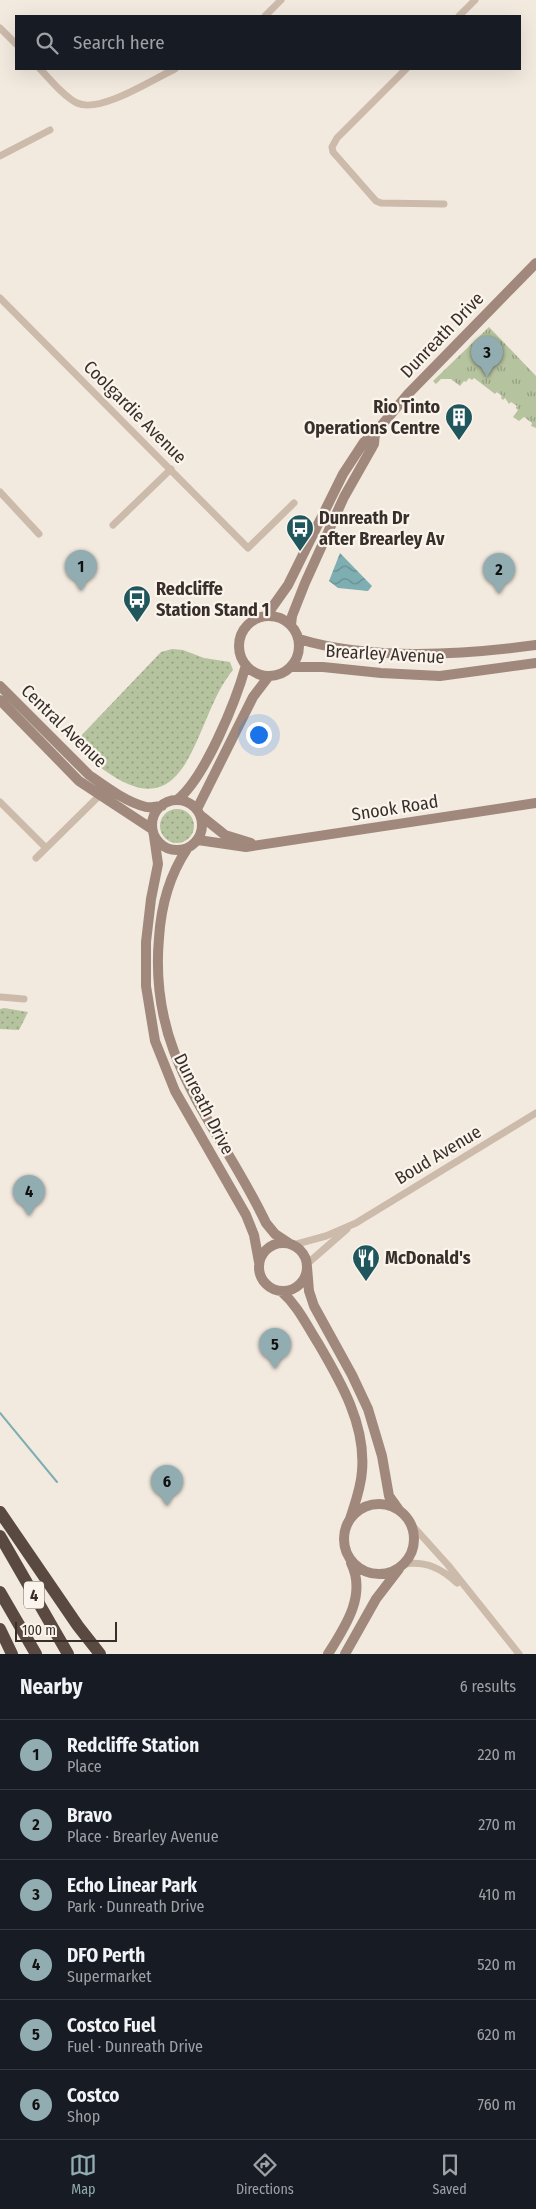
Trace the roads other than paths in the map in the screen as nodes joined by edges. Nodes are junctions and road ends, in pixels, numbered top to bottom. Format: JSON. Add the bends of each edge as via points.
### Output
{"nodes":[{"id":1,"x":281,"y":0,"type":"edge"},
{"id":2,"x":475,"y":0,"type":"edge"},
{"id":3,"x":266,"y":15,"type":"edge"},
{"id":4,"x":460,"y":15,"type":"edge"},
{"id":5,"x":0,"y":28,"type":"edge"},
{"id":6,"x":15,"y":43,"type":"edge"},
{"id":7,"x":41,"y":70,"type":"edge"},
{"id":8,"x":173,"y":70,"type":"edge"},
{"id":9,"x":405,"y":70,"type":"edge"},
{"id":10,"x":50,"y":130,"type":"dead end"},
{"id":11,"x":0,"y":156,"type":"edge"},
{"id":12,"x":444,"y":204,"type":"dead end"},
{"id":13,"x":536,"y":263,"type":"edge"},
{"id":14,"x":0,"y":298,"type":"edge"},
{"id":15,"x":375,"y":433,"type":"junction"},
{"id":16,"x":171,"y":469,"type":"junction"},
{"id":17,"x":0,"y":492,"type":"edge"},
{"id":18,"x":294,"y":503,"type":"dead end"},
{"id":19,"x":113,"y":525,"type":"dead end"},
{"id":20,"x":39,"y":534,"type":"dead end"},
{"id":21,"x":266,"y":616,"type":"junction"},
{"id":22,"x":290,"y":625,"type":"junction"},
{"id":23,"x":299,"y":638,"type":"junction"},
{"id":24,"x":536,"y":645,"type":"edge"},
{"id":25,"x":536,"y":663,"type":"edge"},
{"id":26,"x":246,"y":665,"type":"junction"},
{"id":27,"x":291,"y":667,"type":"junction"},
{"id":28,"x":269,"y":676,"type":"junction"},
{"id":29,"x":0,"y":686,"type":"edge"},
{"id":30,"x":0,"y":700,"type":"edge"},
{"id":31,"x":99,"y":796,"type":"junction"},
{"id":32,"x":177,"y":800,"type":"junction"},
{"id":33,"x":0,"y":802,"type":"edge"},
{"id":34,"x":536,"y":803,"type":"edge"},
{"id":35,"x":162,"y":806,"type":"junction"},
{"id":36,"x":199,"y":812,"type":"junction"},
{"id":37,"x":153,"y":832,"type":"junction"},
{"id":38,"x":198,"y":840,"type":"junction"},
{"id":39,"x":259,"y":844,"type":"junction"},
{"id":40,"x":46,"y":848,"type":"junction"},
{"id":41,"x":187,"y":849,"type":"junction"},
{"id":42,"x":36,"y":858,"type":"dead end"},
{"id":43,"x":0,"y":998,"type":"edge"},
{"id":44,"x":24,"y":999,"type":"dead end"},
{"id":45,"x":536,"y":1113,"type":"edge"},
{"id":46,"x":356,"y":1223,"type":"junction"},
{"id":47,"x":291,"y":1245,"type":"junction"},
{"id":48,"x":259,"y":1262,"type":"junction"},
{"id":49,"x":307,"y":1265,"type":"junction"},
{"id":50,"x":281,"y":1291,"type":"junction"},
{"id":51,"x":399,"y":1510,"type":"junction"},
{"id":52,"x":0,"y":1512,"type":"edge"},
{"id":53,"x":350,"y":1519,"type":"junction"},
{"id":54,"x":411,"y":1524,"type":"junction"},
{"id":55,"x":0,"y":1536,"type":"edge"},
{"id":56,"x":350,"y":1559,"type":"junction"},
{"id":57,"x":402,"y":1566,"type":"junction"},
{"id":58,"x":0,"y":1592,"type":"edge"},
{"id":59,"x":472,"y":1597,"type":"junction"},
{"id":60,"x":0,"y":1629,"type":"edge"},
{"id":61,"x":12,"y":1654,"type":"edge"},
{"id":62,"x":36,"y":1654,"type":"edge"},
{"id":63,"x":68,"y":1654,"type":"edge"},
{"id":64,"x":100,"y":1654,"type":"edge"},
{"id":65,"x":328,"y":1654,"type":"edge"},
{"id":66,"x":345,"y":1654,"type":"edge"},
{"id":67,"x":519,"y":1654,"type":"edge"}],
"edges":[{"from":1,"to":3,"type":"street"},
{"from":2,"to":4,"type":"street"},
{"from":5,"to":6,"type":"street"},
{"from":7,"to":8,"type":"street","via":[[81,105],[100,104]]},
{"from":9,"to":12,"type":"street","via":[[337,138],[333,152],[376,201]]},
{"from":10,"to":11,"type":"street"},
{"from":13,"to":15,"type":"main road","name":"Dunreath Drive","via":[[408,394]]},
{"from":14,"to":16,"type":"street","name":"Coolgardie Avenue"},
{"from":15,"to":21,"type":"main road","name":"Dunreath Drive","via":[[364,442],[343,474],[288,584]]},
{"from":15,"to":22,"type":"main road","name":"Dunreath Drive","via":[[374,444],[344,497],[305,583]]},
{"from":16,"to":18,"type":"street","name":"Coolgardie Avenue","via":[[248,548]]},
{"from":16,"to":19,"type":"street"},
{"from":17,"to":20,"type":"street"},
{"from":21,"to":22,"type":"main road"},
{"from":21,"to":26,"type":"main road","via":[[247,626],[240,638],[240,654]]},
{"from":22,"to":23,"type":"main road"},
{"from":23,"to":24,"type":"main road","name":"Brearley Avenue","via":[[341,648],[414,654],[462,653]]},
{"from":23,"to":27,"type":"main road","via":[[298,654]]},
{"from":25,"to":27,"type":"main road","name":"Brearley Avenue","via":[[440,676],[317,666]]},
{"from":26,"to":28,"type":"main road","via":[[261,675]]},
{"from":26,"to":32,"type":"main road","via":[[236,698],[216,741],[188,792]]},
{"from":27,"to":28,"type":"main road"},
{"from":28,"to":36,"type":"main road","via":[[253,697]]},
{"from":29,"to":35,"type":"main road","name":"Central Avenue","via":[[95,779],[147,807]]},
{"from":30,"to":31,"type":"main road","name":"Central Avenue","via":[[79,781]]},
{"from":31,"to":37,"type":"main road","name":"Central Avenue","via":[[130,813]]},
{"from":31,"to":40,"type":"street"},
{"from":32,"to":35,"type":"main road"},
{"from":32,"to":36,"type":"main road","via":[[191,804]]},
{"from":33,"to":40,"type":"street"},
{"from":34,"to":39,"type":"main road","name":"Snook Road"},
{"from":35,"to":37,"type":"main road","via":[[154,816]]},
{"from":36,"to":38,"type":"main road","via":[[202,828]]},
{"from":36,"to":39,"type":"main road","name":"Snook Road","via":[[225,835]]},
{"from":37,"to":41,"type":"main road","via":[[159,842],[172,850]]},
{"from":37,"to":48,"type":"main road","name":"Dunreath Drive","via":[[158,864],[146,942],[146,986],[155,1041],[174,1091],[246,1215]]},
{"from":38,"to":39,"type":"main road","name":"Snook Road","via":[[246,847]]},
{"from":38,"to":41,"type":"main road"},
{"from":40,"to":42,"type":"street"},
{"from":41,"to":47,"type":"main road","name":"Dunreath Drive","via":[[176,865],[160,919],[157,979],[160,1007],[182,1075],[266,1223]]},
{"from":43,"to":44,"type":"street"},
{"from":45,"to":46,"type":"street","name":"Boud Avenue"},
{"from":46,"to":47,"type":"street","name":"Boud Avenue","via":[[326,1236]]},
{"from":46,"to":49,"type":"street","name":"Boud Avenue"},
{"from":47,"to":48,"type":"main road","via":[[267,1248]]},
{"from":47,"to":49,"type":"main road","via":[[302,1253]]},
{"from":48,"to":50,"type":"main road","via":[[266,1284]]},
{"from":49,"to":50,"type":"main road","via":[[302,1282]]},
{"from":49,"to":51,"type":"main road","via":[[314,1306],[368,1410],[382,1456],[389,1496]]},
{"from":50,"to":53,"type":"main road","via":[[299,1309],[356,1419],[361,1436],[362,1470]]},
{"from":51,"to":53,"type":"main road","via":[[386,1504],[372,1504],[360,1509]]},
{"from":51,"to":54,"type":"main road"},
{"from":52,"to":64,"type":"highway"},
{"from":53,"to":56,"type":"main road","via":[[343,1537]]},
{"from":54,"to":57,"type":"main road","via":[[414,1542],[411,1554]]},
{"from":54,"to":59,"type":"street"},
{"from":55,"to":63,"type":"highway","number":"4"},
{"from":56,"to":57,"type":"main road","via":[[360,1569],[373,1574],[387,1574]]},
{"from":56,"to":65,"type":"main road","via":[[357,1580],[356,1601]]},
{"from":57,"to":59,"type":"street","via":[[423,1563],[437,1568]]},
{"from":57,"to":66,"type":"main road","via":[[376,1598]]},
{"from":58,"to":62,"type":"highway","number":"4"},
{"from":59,"to":67,"type":"street"},
{"from":60,"to":61,"type":"highway"}]}
